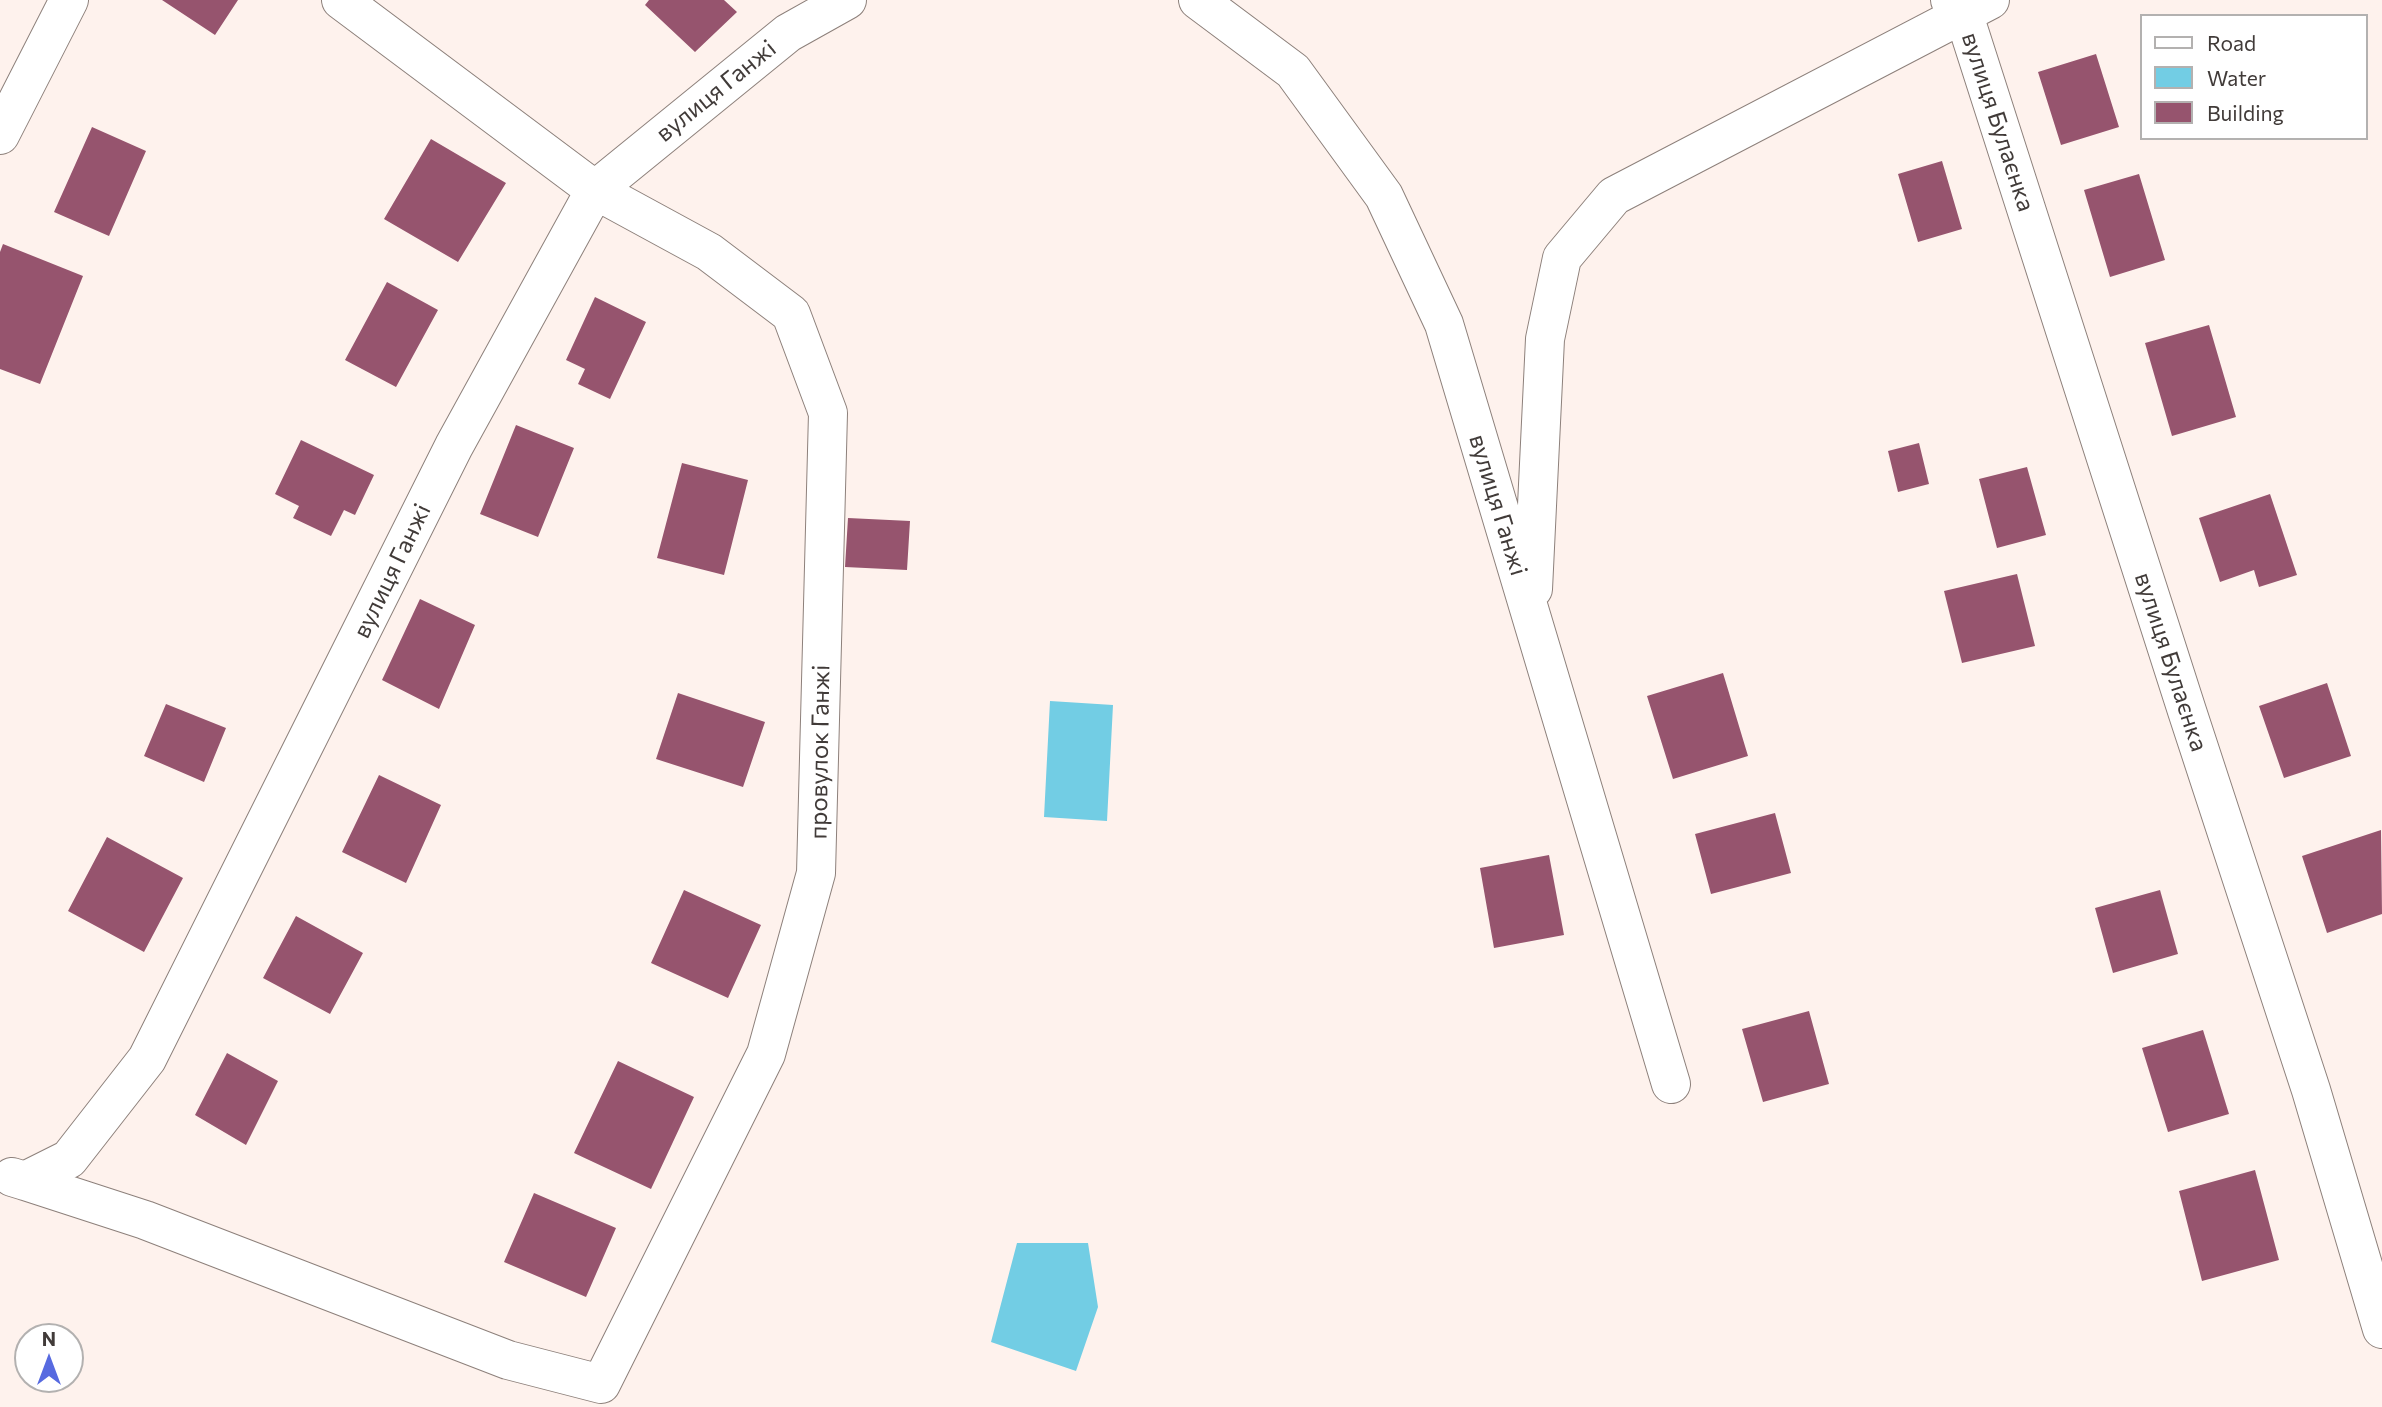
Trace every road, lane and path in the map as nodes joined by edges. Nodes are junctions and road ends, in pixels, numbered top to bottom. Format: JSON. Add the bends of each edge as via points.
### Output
{"nodes":[{"id":1,"x":69,"y":0,"type":"edge"},
{"id":2,"x":341,"y":0,"type":"edge"},
{"id":3,"x":847,"y":0,"type":"edge"},
{"id":4,"x":1198,"y":0,"type":"edge"},
{"id":5,"x":1967,"y":4,"type":"edge"},
{"id":6,"x":0,"y":135,"type":"edge"},
{"id":7,"x":595,"y":190,"type":"junction"},
{"id":8,"x":1532,"y":619,"type":"junction"},
{"id":9,"x":1671,"y":1084,"type":"dead end"},
{"id":10,"x":13,"y":1177,"type":"edge"},
{"id":11,"x":2382,"y":1329,"type":"edge"}],
"edges":[{"from":1,"to":6,"type":"street"},
{"from":2,"to":7,"type":"street","name":"провулок Ганжі"},
{"from":3,"to":7,"type":"street","name":"вулиця Ганжі","via":[[788,33]]},
{"from":4,"to":8,"type":"street","name":"вулиця Ганжі","via":[[1293,71],[1384,196],[1444,324]]},
{"from":5,"to":8,"type":"street","via":[[1614,196],[1562,258],[1545,339]]},
{"from":5,"to":11,"type":"street","name":"вулиця Булаєнка","via":[[2187,711],[2311,1090]]},
{"from":7,"to":10,"type":"street","name":"вулиця Ганжі","via":[[454,446],[147,1059],[69,1159]]},
{"from":7,"to":10,"type":"street","name":"провулок Ганжі","via":[[709,252],[791,314],[828,413],[816,873],[766,1054],[601,1384],[508,1360],[145,1220]]},
{"from":8,"to":9,"type":"street","name":"вулиця Ганжі"}]}
